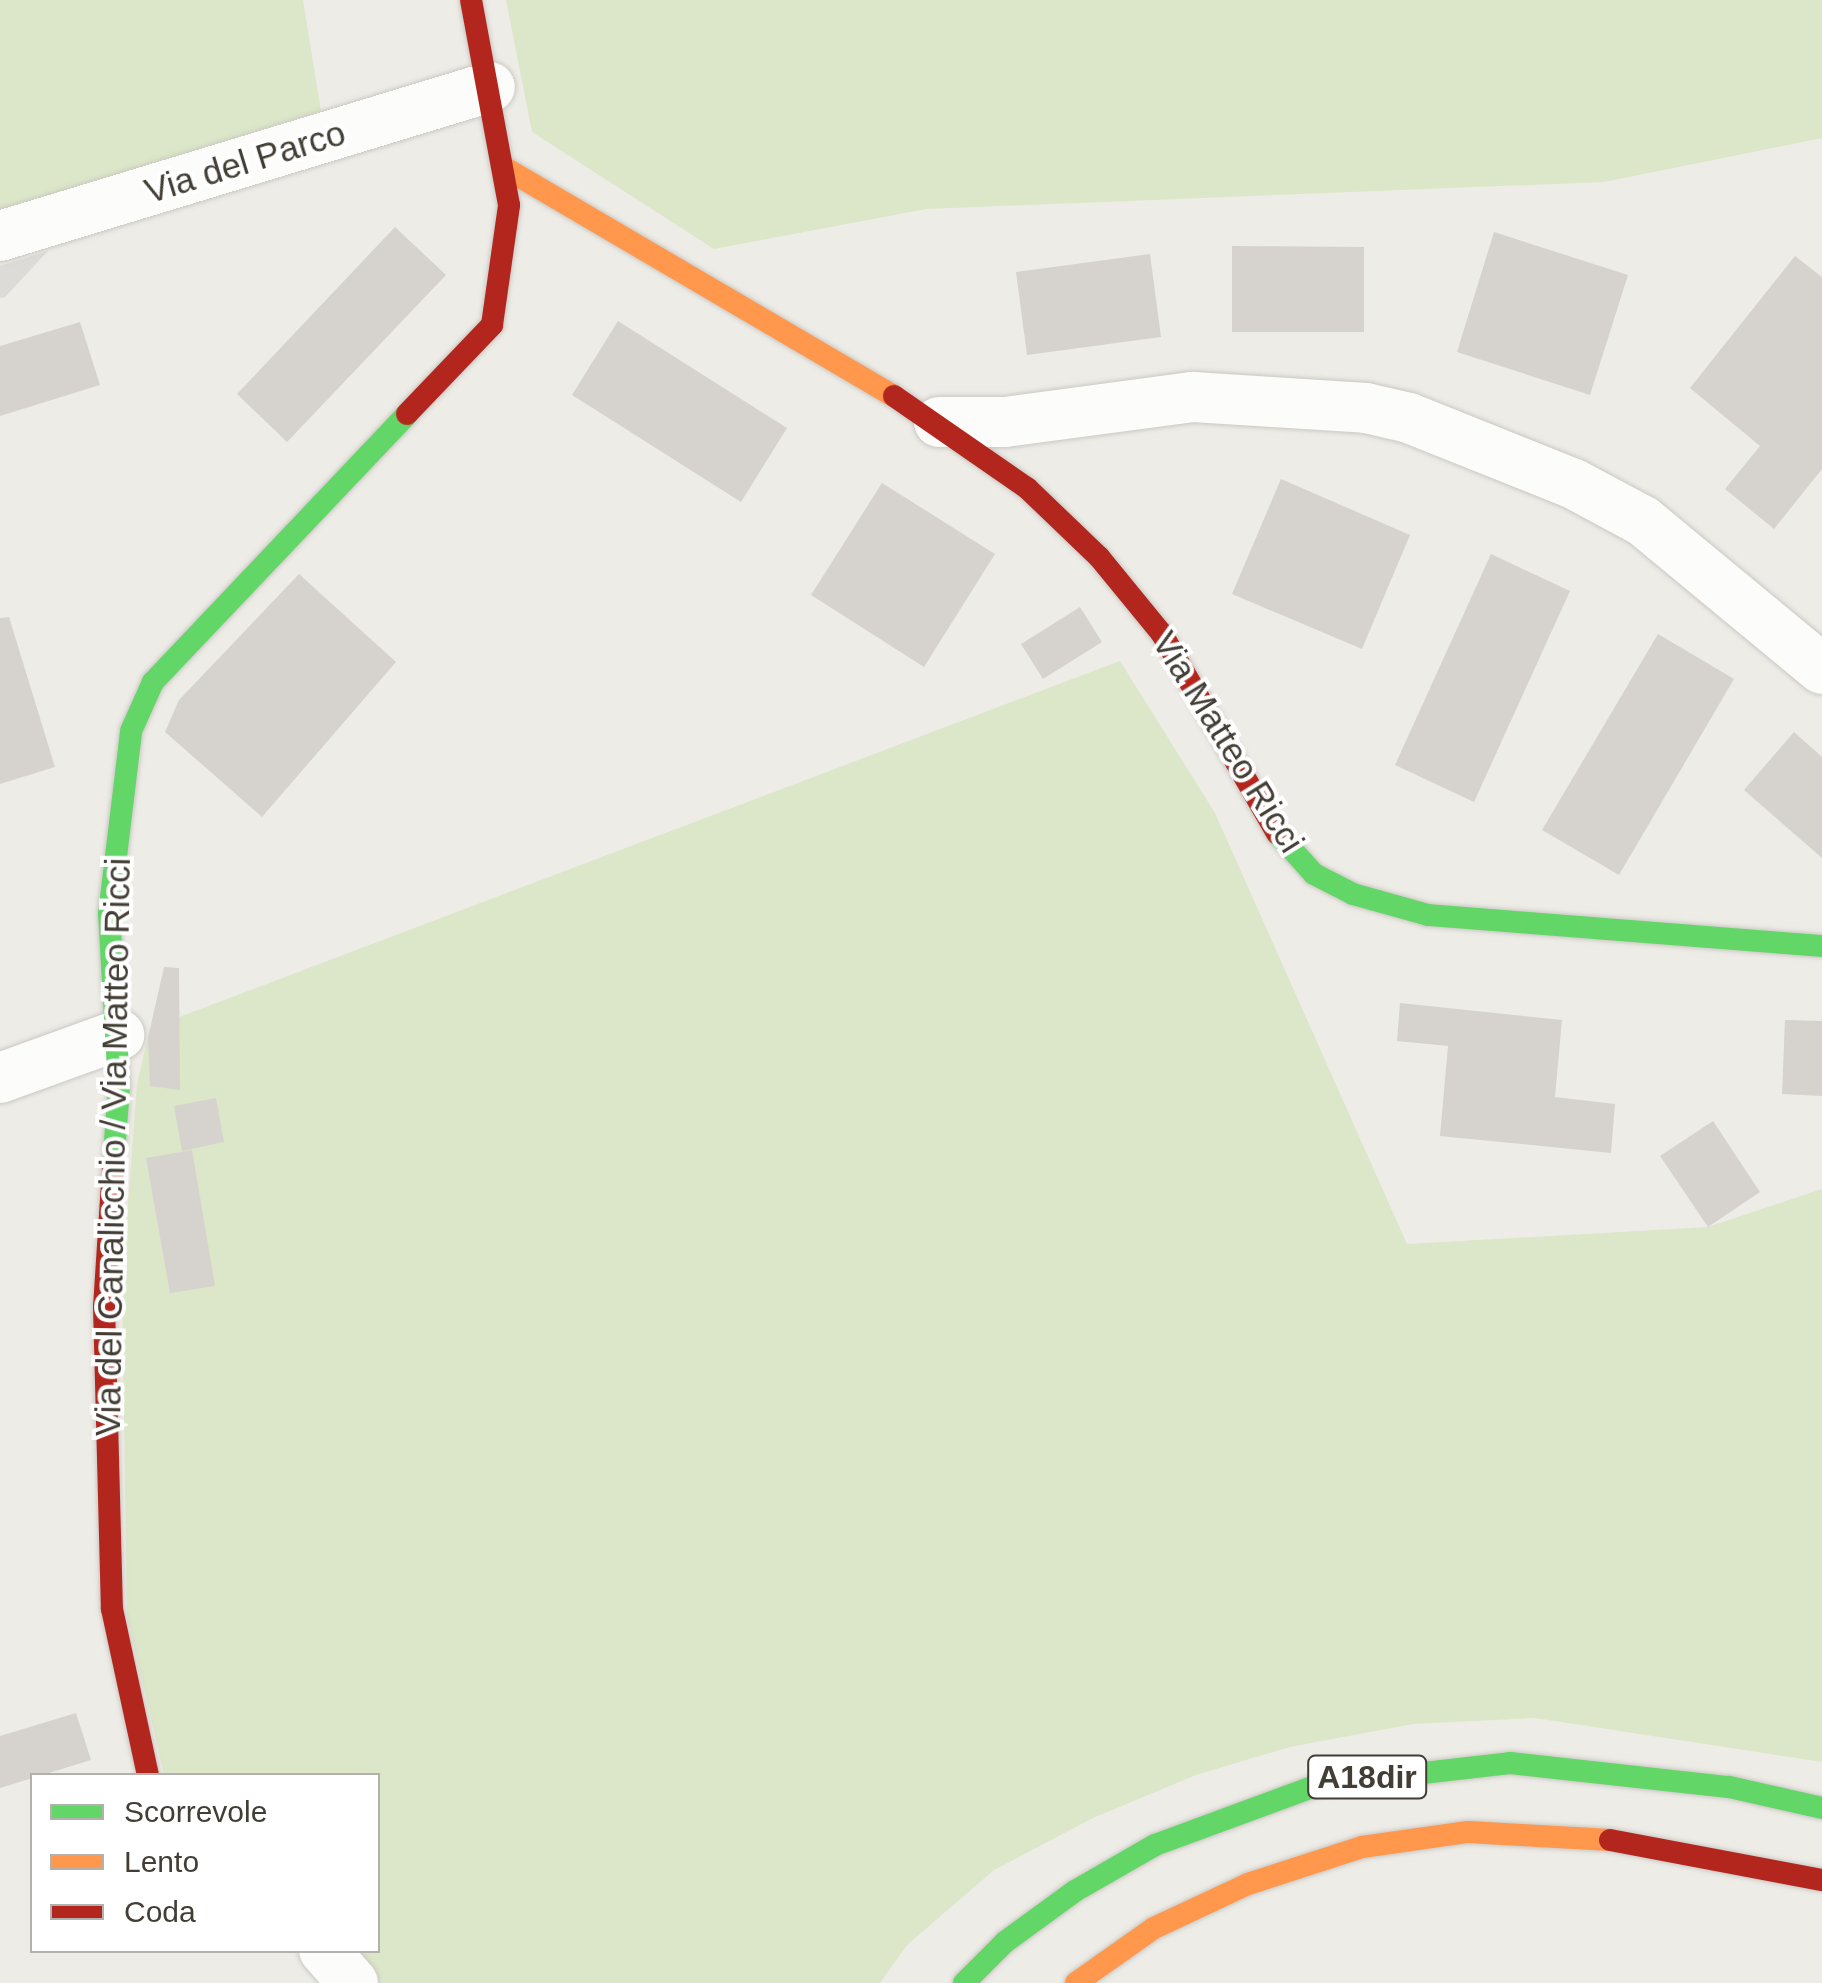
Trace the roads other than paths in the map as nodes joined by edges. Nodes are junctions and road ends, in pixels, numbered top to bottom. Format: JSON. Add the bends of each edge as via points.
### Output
{"nodes":[{"id":1,"x":471,"y":0,"type":"edge"},
{"id":2,"x":490,"y":87,"type":"junction"},
{"id":3,"x":505,"y":168,"type":"junction"},
{"id":4,"x":0,"y":236,"type":"edge"},
{"id":5,"x":940,"y":422,"type":"junction"},
{"id":6,"x":1822,"y":669,"type":"edge"},
{"id":7,"x":1822,"y":946,"type":"edge"},
{"id":8,"x":118,"y":1035,"type":"junction"},
{"id":9,"x":0,"y":1078,"type":"edge"},
{"id":10,"x":147,"y":1773,"type":"edge"},
{"id":11,"x":1822,"y":1808,"type":"edge"},
{"id":12,"x":1822,"y":1880,"type":"edge"},
{"id":13,"x":327,"y":1953,"type":"edge"},
{"id":14,"x":354,"y":1983,"type":"edge"},
{"id":15,"x":964,"y":1983,"type":"edge"},
{"id":16,"x":1076,"y":1983,"type":"edge"}],
"edges":[{"from":1,"to":2,"type":"main road","name":"Via del Canalicchio / Via Matteo Ricci"},
{"from":2,"to":3,"type":"main road","name":"Via del Canalicchio / Via Matteo Ricci"},
{"from":2,"to":4,"type":"street","name":"Via del Parco"},
{"from":3,"to":5,"type":"main road","name":"Via Matteo Ricci"},
{"from":3,"to":8,"type":"main road","name":"Via del Canalicchio / Via Matteo Ricci","via":[[509,205],[492,325],[228,598],[146,698],[125,770],[110,914]]},
{"from":5,"to":6,"type":"street","via":[[1005,422],[1193,397],[1366,408],[1409,418],[1574,484],[1643,521]]},
{"from":5,"to":7,"type":"main road","name":"Via Matteo Ricci","via":[[1027,488],[1112,572],[1162,634],[1282,841],[1314,874],[1353,894],[1428,915]]},
{"from":8,"to":9,"type":"street"},
{"from":8,"to":10,"type":"main road","name":"Via del Canalicchio / Via Matteo Ricci","via":[[104,1306],[112,1608]]},
{"from":11,"to":15,"type":"main road","number":"A18dir","via":[[1694,1782],[1510,1763],[1318,1785],[1155,1845],[1061,1901]]},
{"from":12,"to":16,"type":"main road","number":"A18dir","via":[[1655,1846],[1468,1832],[1362,1847],[1248,1884],[1154,1928]]},
{"from":13,"to":14,"type":"street"}]}
